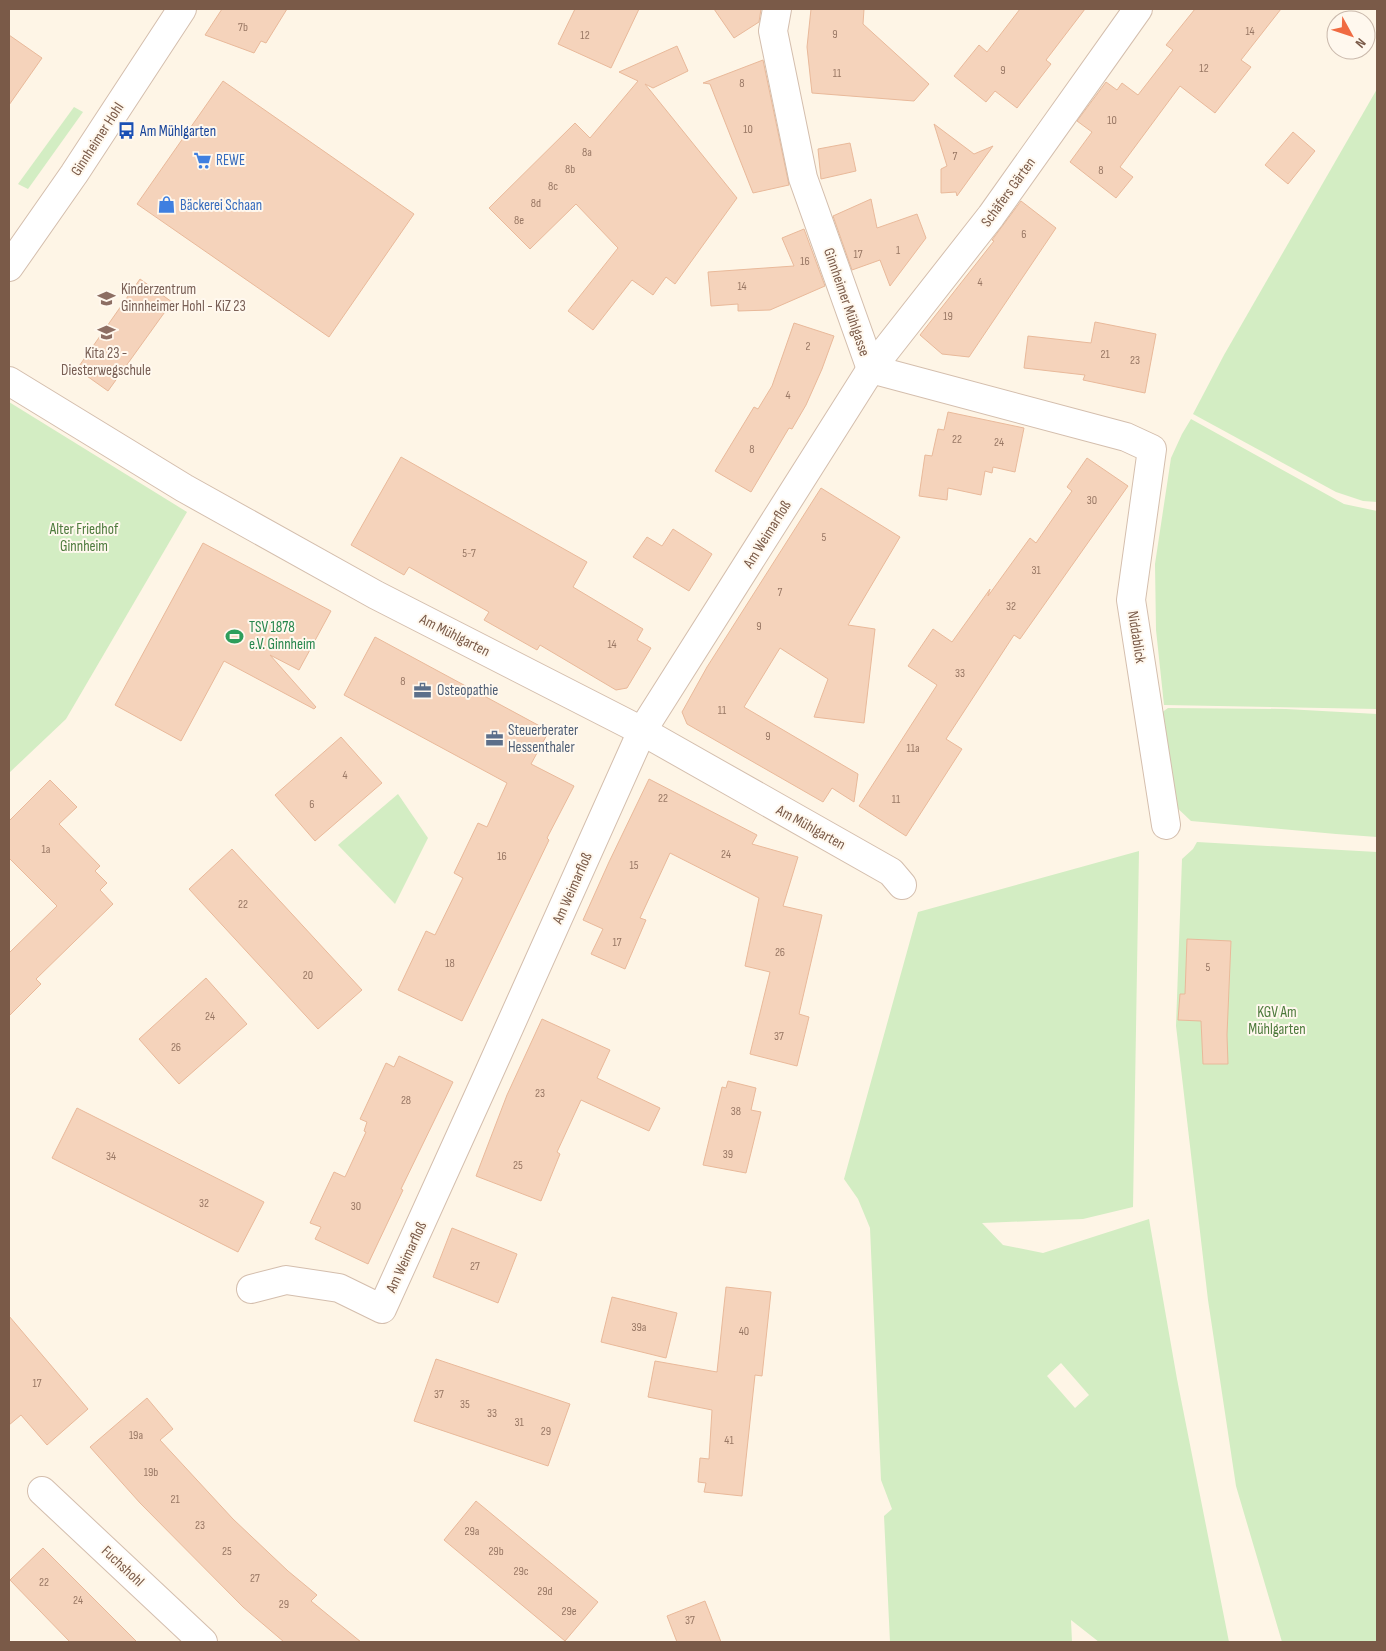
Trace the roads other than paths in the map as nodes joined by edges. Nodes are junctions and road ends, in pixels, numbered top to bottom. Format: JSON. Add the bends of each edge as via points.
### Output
{"nodes":[{"id":1,"x":182,"y":9,"type":"edge"},
{"id":2,"x":777,"y":9,"type":"edge"},
{"id":3,"x":1138,"y":9,"type":"edge"},
{"id":4,"x":9,"y":267,"type":"edge"},
{"id":5,"x":871,"y":369,"type":"junction"},
{"id":6,"x":9,"y":381,"type":"edge"},
{"id":7,"x":1152,"y":449,"type":"joint"},
{"id":8,"x":642,"y":731,"type":"junction"},
{"id":9,"x":1166,"y":825,"type":"dead end"},
{"id":10,"x":902,"y":885,"type":"dead end"},
{"id":11,"x":251,"y":1289,"type":"dead end"},
{"id":12,"x":42,"y":1491,"type":"dead end"},
{"id":13,"x":203,"y":1642,"type":"edge"}],
"edges":[{"from":1,"to":4,"type":"street","name":"Ginnheimer Hohl"},
{"from":2,"to":5,"type":"street","name":"Ginnheimer Mühlgasse","via":[[774,31],[803,178]]},
{"from":3,"to":5,"type":"street","name":"Schäfers Gärten","via":[[991,216]]},
{"from":5,"to":7,"type":"street","name":"Ginnheimer Mühlgasse","via":[[1126,437]]},
{"from":5,"to":8,"type":"street","name":"Am Weimarfloß"},
{"from":6,"to":8,"type":"street","name":"Am Mühlgarten","via":[[184,488],[359,585]]},
{"from":7,"to":9,"type":"street","name":"Niddablick","via":[[1131,600]]},
{"from":8,"to":10,"type":"street","name":"Am Mühlgarten","via":[[891,872]]},
{"from":8,"to":11,"type":"street","name":"Am Weimarfloß","via":[[382,1309],[339,1288],[286,1280]]},
{"from":12,"to":13,"type":"street","name":"Fuchshohl"}]}
